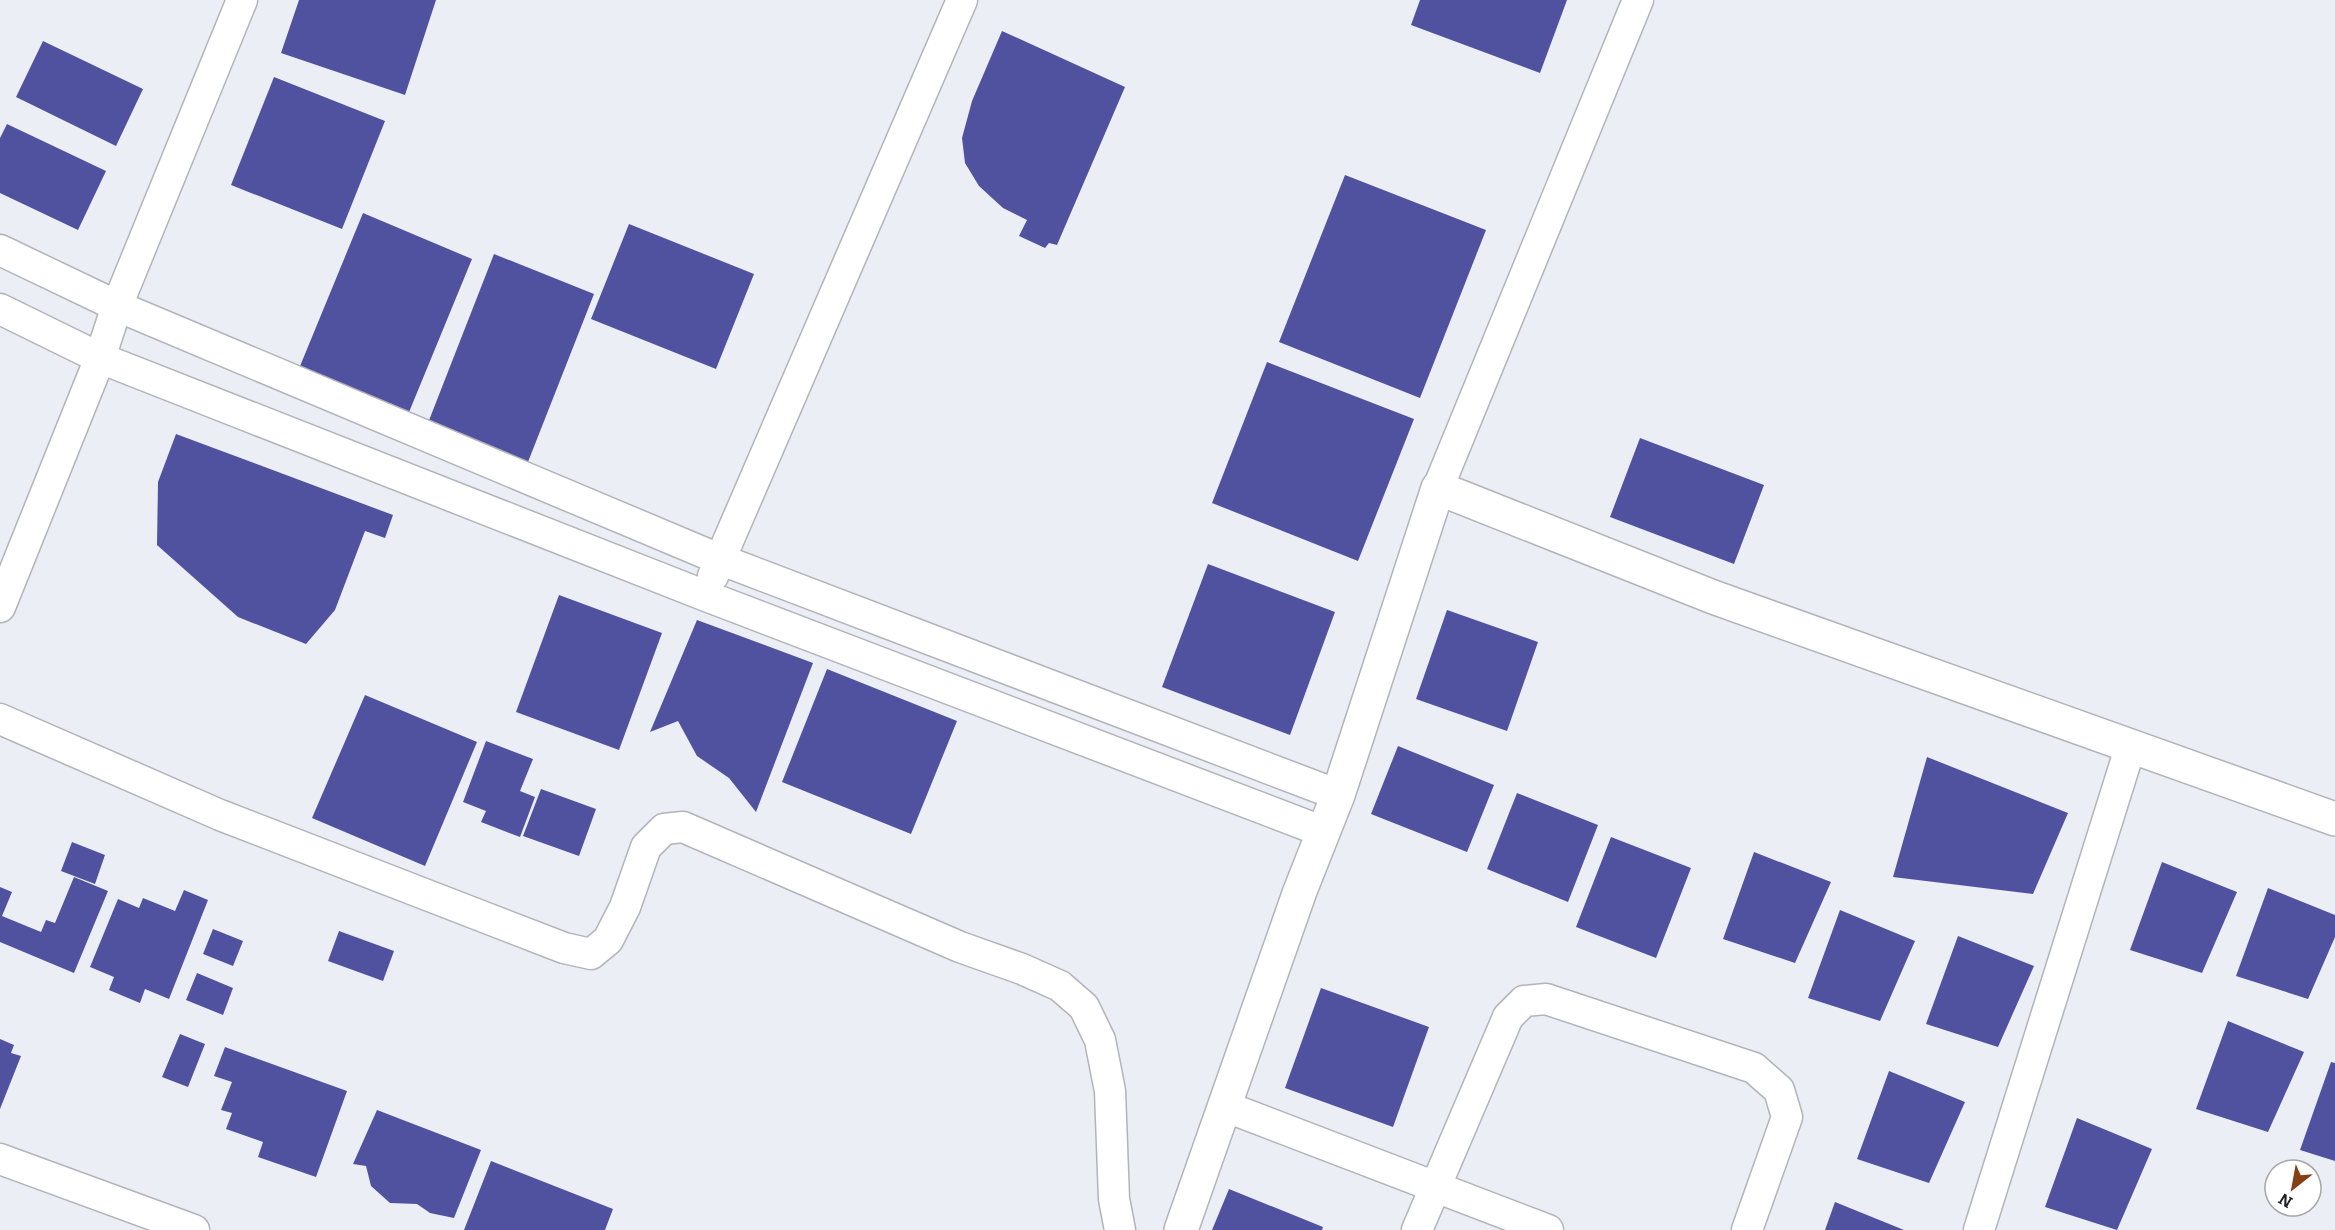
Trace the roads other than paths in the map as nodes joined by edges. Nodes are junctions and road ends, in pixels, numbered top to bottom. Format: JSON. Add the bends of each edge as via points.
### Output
{"nodes":[{"id":1,"x":242,"y":0,"type":"edge"},
{"id":2,"x":962,"y":0,"type":"edge"},
{"id":3,"x":1638,"y":0,"type":"edge"},
{"id":4,"x":0,"y":250,"type":"edge"},
{"id":5,"x":117,"y":306,"type":"junction"},
{"id":6,"x":0,"y":309,"type":"edge"},
{"id":7,"x":100,"y":358,"type":"junction"},
{"id":8,"x":1438,"y":488,"type":"junction"},
{"id":9,"x":719,"y":559,"type":"junction"},
{"id":10,"x":706,"y":596,"type":"junction"},
{"id":11,"x":0,"y":607,"type":"edge"},
{"id":12,"x":0,"y":719,"type":"edge"},
{"id":13,"x":2131,"y":746,"type":"junction"},
{"id":14,"x":1338,"y":795,"type":"junction"},
{"id":15,"x":2335,"y":819,"type":"edge"},
{"id":16,"x":1324,"y":832,"type":"junction"},
{"id":17,"x":1224,"y":1106,"type":"junction"},
{"id":18,"x":0,"y":1159,"type":"edge"},
{"id":19,"x":1435,"y":1185,"type":"junction"},
{"id":20,"x":194,"y":1230,"type":"edge"},
{"id":21,"x":1120,"y":1230,"type":"edge"},
{"id":22,"x":1181,"y":1230,"type":"edge"},
{"id":23,"x":1417,"y":1230,"type":"edge"},
{"id":24,"x":1548,"y":1230,"type":"edge"},
{"id":25,"x":1748,"y":1230,"type":"edge"},
{"id":26,"x":1979,"y":1230,"type":"edge"}],
"edges":[{"from":1,"to":5,"type":"street"},
{"from":2,"to":9,"type":"street"},
{"from":3,"to":8,"type":"street"},
{"from":4,"to":5,"type":"street"},
{"from":5,"to":7,"type":"street"},
{"from":5,"to":9,"type":"street"},
{"from":6,"to":7,"type":"street"},
{"from":7,"to":10,"type":"street"},
{"from":7,"to":11,"type":"street"},
{"from":8,"to":13,"type":"street","via":[[1713,597]]},
{"from":8,"to":14,"type":"street"},
{"from":9,"to":10,"type":"street"},
{"from":9,"to":14,"type":"street"},
{"from":10,"to":16,"type":"street"},
{"from":12,"to":21,"type":"street","via":[[220,814],[564,948],[591,954],[608,940],[625,907],[646,847],[664,829],[683,827],[1060,986],[1084,1006],[1100,1040],[1110,1091],[1114,1199]]},
{"from":13,"to":15,"type":"street"},
{"from":13,"to":26,"type":"street"},
{"from":14,"to":16,"type":"street"},
{"from":16,"to":17,"type":"street"},
{"from":17,"to":19,"type":"street"},
{"from":17,"to":22,"type":"street"},
{"from":18,"to":20,"type":"street"},
{"from":19,"to":23,"type":"street"},
{"from":19,"to":24,"type":"street"},
{"from":19,"to":25,"type":"street","via":[[1508,1017],[1524,1001],[1546,999],[1754,1068],[1779,1090],[1787,1117]]}]}
